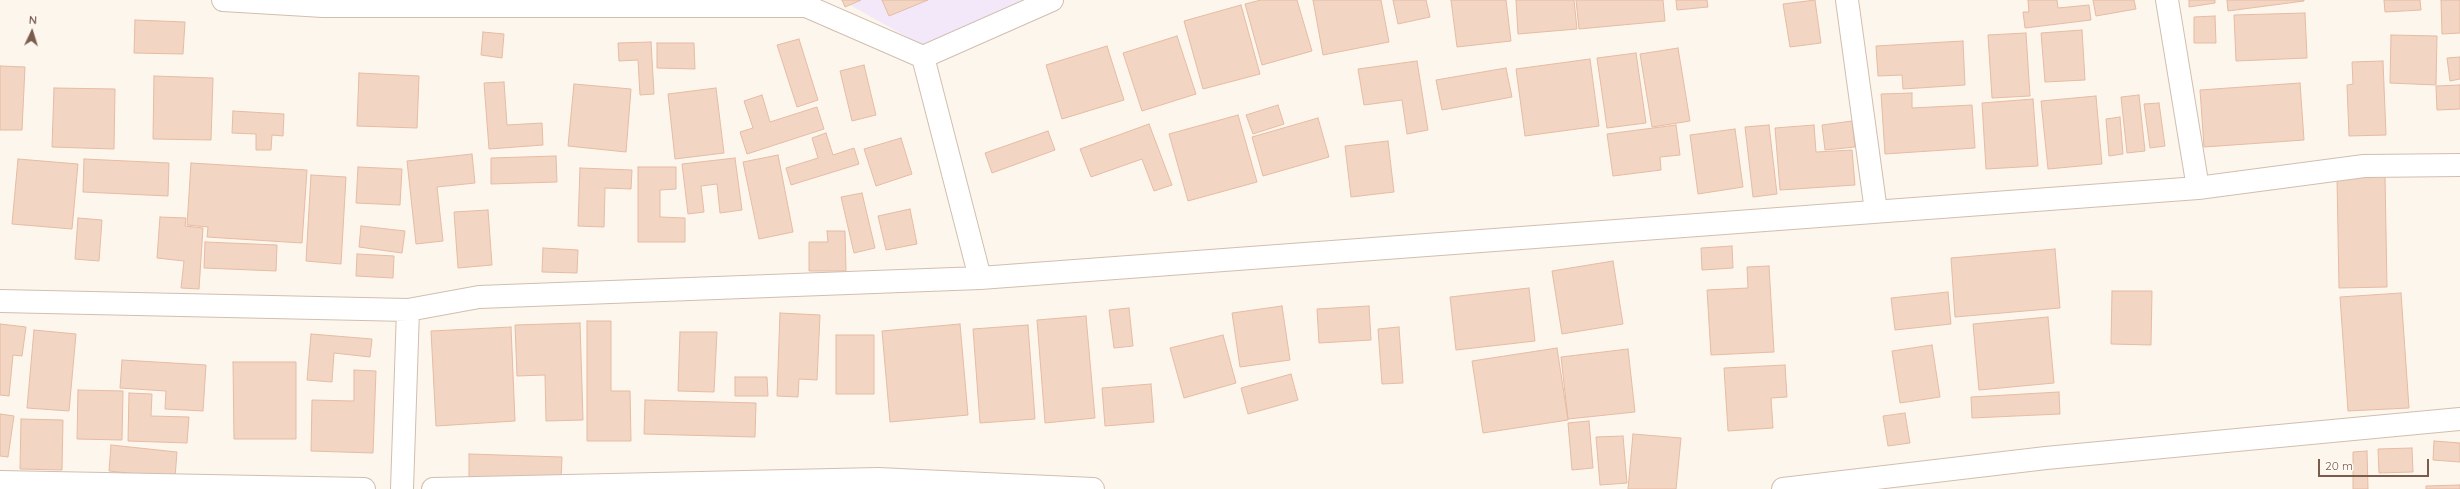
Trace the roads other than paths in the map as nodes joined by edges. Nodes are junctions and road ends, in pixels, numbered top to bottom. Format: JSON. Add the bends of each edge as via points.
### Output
{"nodes":[{"id":1,"x":223,"y":0,"type":"edge"},
{"id":2,"x":1052,"y":0,"type":"edge"},
{"id":3,"x":1846,"y":0,"type":"edge"},
{"id":4,"x":2167,"y":0,"type":"edge"},
{"id":5,"x":923,"y":57,"type":"junction"},
{"id":6,"x":2460,"y":165,"type":"edge"},
{"id":7,"x":2198,"y":188,"type":"junction"},
{"id":8,"x":1876,"y":211,"type":"junction"},
{"id":9,"x":980,"y":278,"type":"junction"},
{"id":10,"x":0,"y":301,"type":"edge"},
{"id":11,"x":408,"y":310,"type":"junction"},
{"id":12,"x":2460,"y":419,"type":"edge"},
{"id":13,"x":0,"y":482,"type":"edge"},
{"id":14,"x":364,"y":489,"type":"edge"},
{"id":15,"x":402,"y":489,"type":"edge"},
{"id":16,"x":433,"y":489,"type":"edge"},
{"id":17,"x":1093,"y":489,"type":"edge"},
{"id":18,"x":1783,"y":489,"type":"edge"}],
"edges":[{"from":1,"to":5,"type":"street","via":[[323,6],[806,6]]},
{"from":2,"to":5,"type":"street"},
{"from":3,"to":8,"type":"street"},
{"from":4,"to":7,"type":"street"},
{"from":5,"to":9,"type":"street"},
{"from":6,"to":7,"type":"street","via":[[2364,166]]},
{"from":7,"to":8,"type":"street"},
{"from":8,"to":9,"type":"street"},
{"from":9,"to":11,"type":"street","via":[[479,297]]},
{"from":10,"to":11,"type":"street"},
{"from":11,"to":15,"type":"street"},
{"from":12,"to":18,"type":"street","via":[[2046,458]]},
{"from":13,"to":14,"type":"street"},
{"from":16,"to":17,"type":"street","via":[[878,479]]}]}
